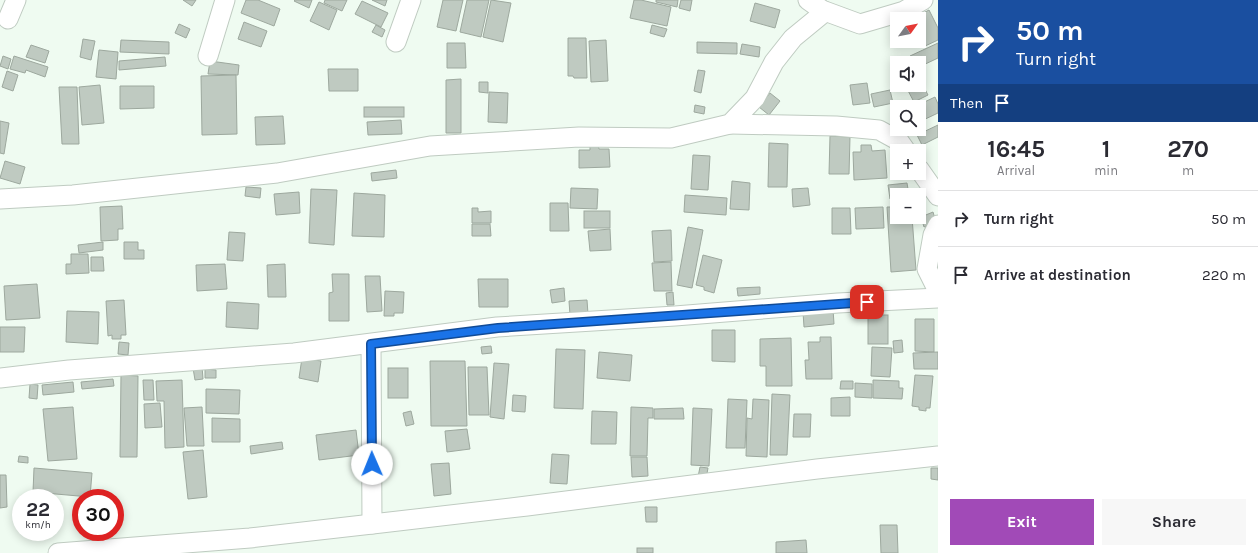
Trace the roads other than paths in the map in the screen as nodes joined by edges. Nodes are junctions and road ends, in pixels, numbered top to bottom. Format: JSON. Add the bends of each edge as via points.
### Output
{"nodes":[{"id":1,"x":16,"y":0,"type":"edge"},
{"id":2,"x":225,"y":0,"type":"edge"},
{"id":3,"x":411,"y":0,"type":"edge"},
{"id":4,"x":923,"y":0,"type":"edge"},
{"id":5,"x":815,"y":5,"type":"edge"},
{"id":6,"x":8,"y":19,"type":"dead end"},
{"id":7,"x":396,"y":42,"type":"dead end"},
{"id":8,"x":208,"y":56,"type":"dead end"},
{"id":9,"x":730,"y":124,"type":"junction"},
{"id":10,"x":901,"y":144,"type":"edge"},
{"id":11,"x":926,"y":179,"type":"edge"},
{"id":12,"x":938,"y":196,"type":"edge"},
{"id":13,"x":0,"y":200,"type":"edge"},
{"id":14,"x":938,"y":225,"type":"edge"},
{"id":15,"x":938,"y":291,"type":"edge"},
{"id":16,"x":938,"y":298,"type":"edge"},
{"id":17,"x":371,"y":344,"type":"junction"},
{"id":18,"x":0,"y":378,"type":"edge"},
{"id":19,"x":938,"y":456,"type":"edge"},
{"id":20,"x":372,"y":524,"type":"junction"},
{"id":21,"x":58,"y":553,"type":"edge"}],
"edges":[{"from":1,"to":6,"type":"street"},
{"from":2,"to":8,"type":"street"},
{"from":3,"to":7,"type":"street"},
{"from":4,"to":5,"type":"street","via":[[904,11],[860,24]]},
{"from":5,"to":9,"type":"street","via":[[821,16],[793,38],[774,62],[755,98]]},
{"from":9,"to":10,"type":"street","via":[[836,126],[879,130]]},
{"from":9,"to":13,"type":"street","via":[[671,138],[579,137],[430,146],[277,173],[73,195]]},
{"from":11,"to":12,"type":"street"},
{"from":14,"to":15,"type":"street","via":[[933,235],[927,269]]},
{"from":16,"to":17,"type":"street","via":[[498,328]]},
{"from":17,"to":18,"type":"street"},
{"from":17,"to":20,"type":"street"},
{"from":19,"to":20,"type":"street"},
{"from":20,"to":21,"type":"street","via":[[250,538]]}]}
